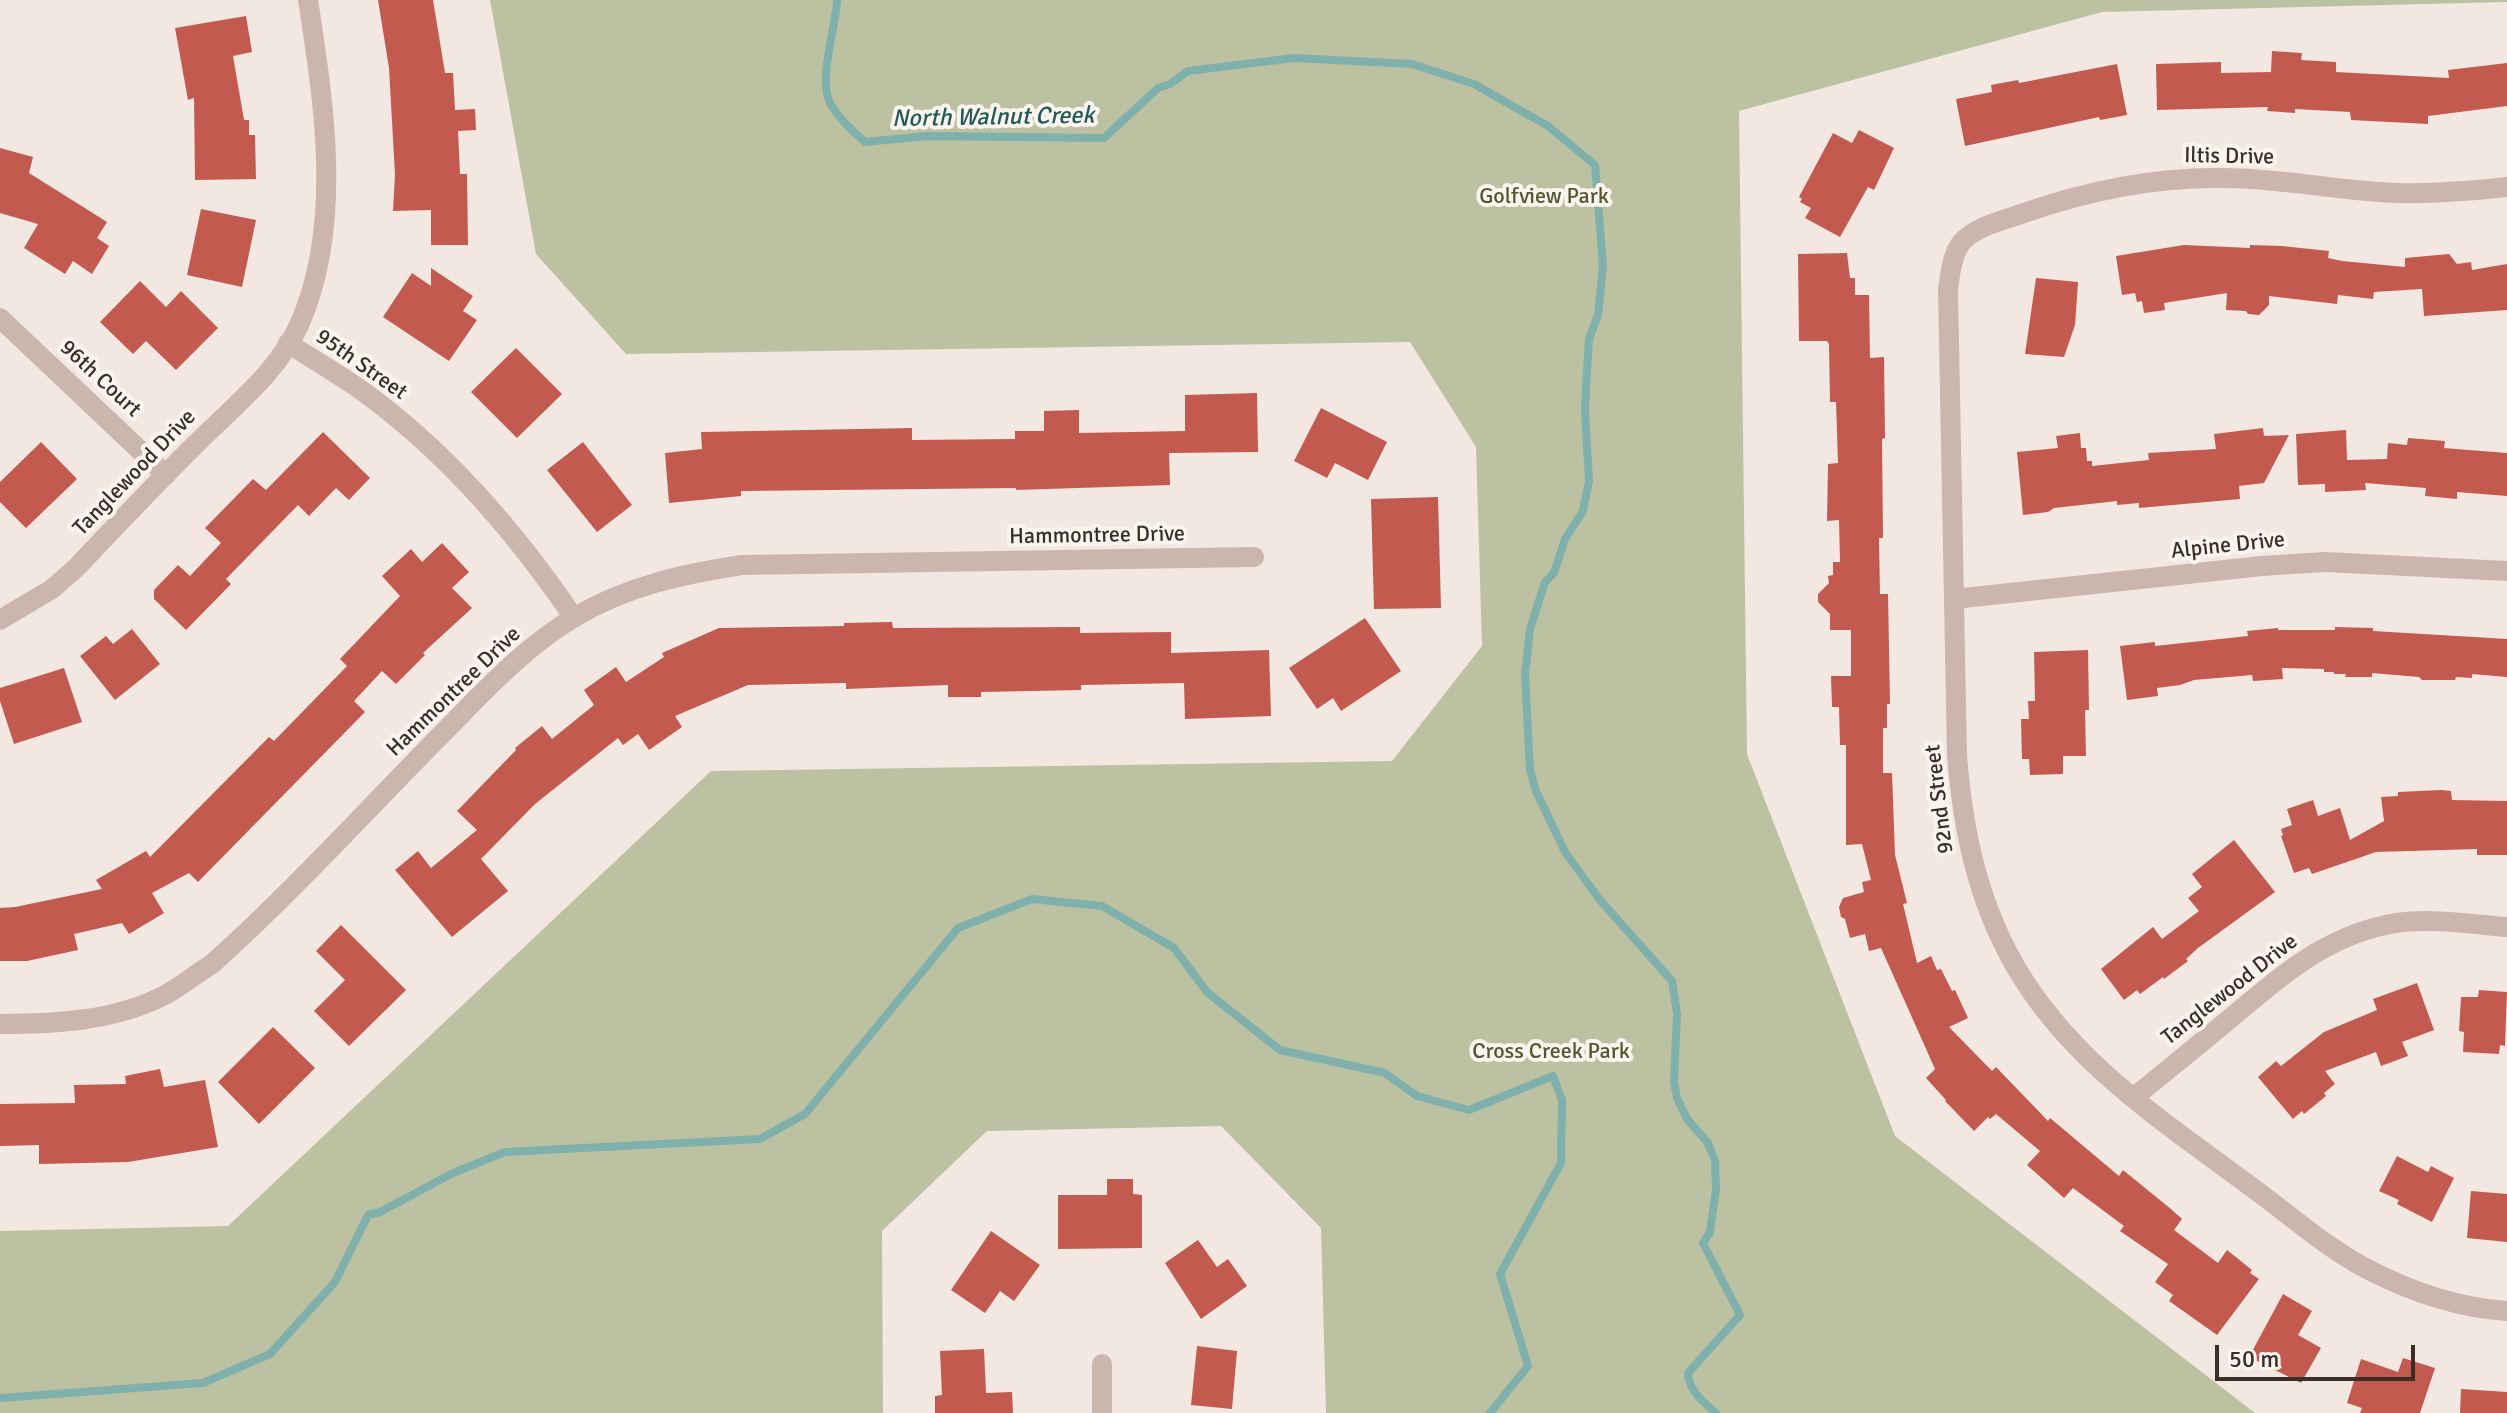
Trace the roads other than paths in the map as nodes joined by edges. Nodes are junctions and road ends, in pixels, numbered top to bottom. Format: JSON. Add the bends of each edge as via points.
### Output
{"nodes":[{"id":1,"x":308,"y":0,"type":"edge"},
{"id":2,"x":2507,"y":187,"type":"edge"},
{"id":3,"x":1961,"y":244,"type":"joint"},
{"id":4,"x":0,"y":318,"type":"edge"},
{"id":5,"x":288,"y":343,"type":"junction"},
{"id":6,"x":166,"y":475,"type":"junction"},
{"id":7,"x":1254,"y":557,"type":"dead end"},
{"id":8,"x":2507,"y":571,"type":"edge"},
{"id":9,"x":1954,"y":599,"type":"junction"},
{"id":10,"x":574,"y":618,"type":"junction"},
{"id":11,"x":0,"y":620,"type":"edge"},
{"id":12,"x":2507,"y":927,"type":"edge"},
{"id":13,"x":0,"y":1024,"type":"edge"},
{"id":14,"x":2133,"y":1098,"type":"junction"},
{"id":15,"x":2507,"y":1311,"type":"edge"},
{"id":16,"x":1102,"y":1364,"type":"dead end"},
{"id":17,"x":1102,"y":1413,"type":"edge"}],
"edges":[{"from":1,"to":5,"type":"street","name":"95th Street","via":[[322,89],[327,219],[318,274]]},
{"from":2,"to":3,"type":"street","name":"Iltis Drive","via":[[2398,193],[2224,178],[2168,180],[2054,202],[1994,223]]},
{"from":3,"to":9,"type":"street","name":"92nd Street","via":[[1948,290]]},
{"from":4,"to":6,"type":"street","name":"96th Court"},
{"from":5,"to":6,"type":"street","name":"Tanglewood Drive","via":[[270,372]]},
{"from":5,"to":10,"type":"street","name":"95th Street","via":[[361,390],[428,444],[488,504]]},
{"from":6,"to":11,"type":"street","name":"Tanglewood Drive","via":[[52,589]]},
{"from":7,"to":10,"type":"street","name":"Hammontree Drive","via":[[742,565],[653,582]]},
{"from":8,"to":9,"type":"street","name":"Alpine Drive","via":[[2325,562]]},
{"from":9,"to":14,"type":"street","name":"92nd Street","via":[[1961,811],[1992,919],[2043,1008],[2074,1046]]},
{"from":10,"to":13,"type":"street","name":"Hammontree Drive","via":[[514,661],[212,964],[163,995],[109,1015],[51,1024]]},
{"from":12,"to":14,"type":"street","name":"Tanglewood Drive","via":[[2398,923],[2325,946]]},
{"from":14,"to":15,"type":"street","name":"92nd Street","via":[[2366,1269],[2449,1302]]},
{"from":16,"to":17,"type":"street"}]}
